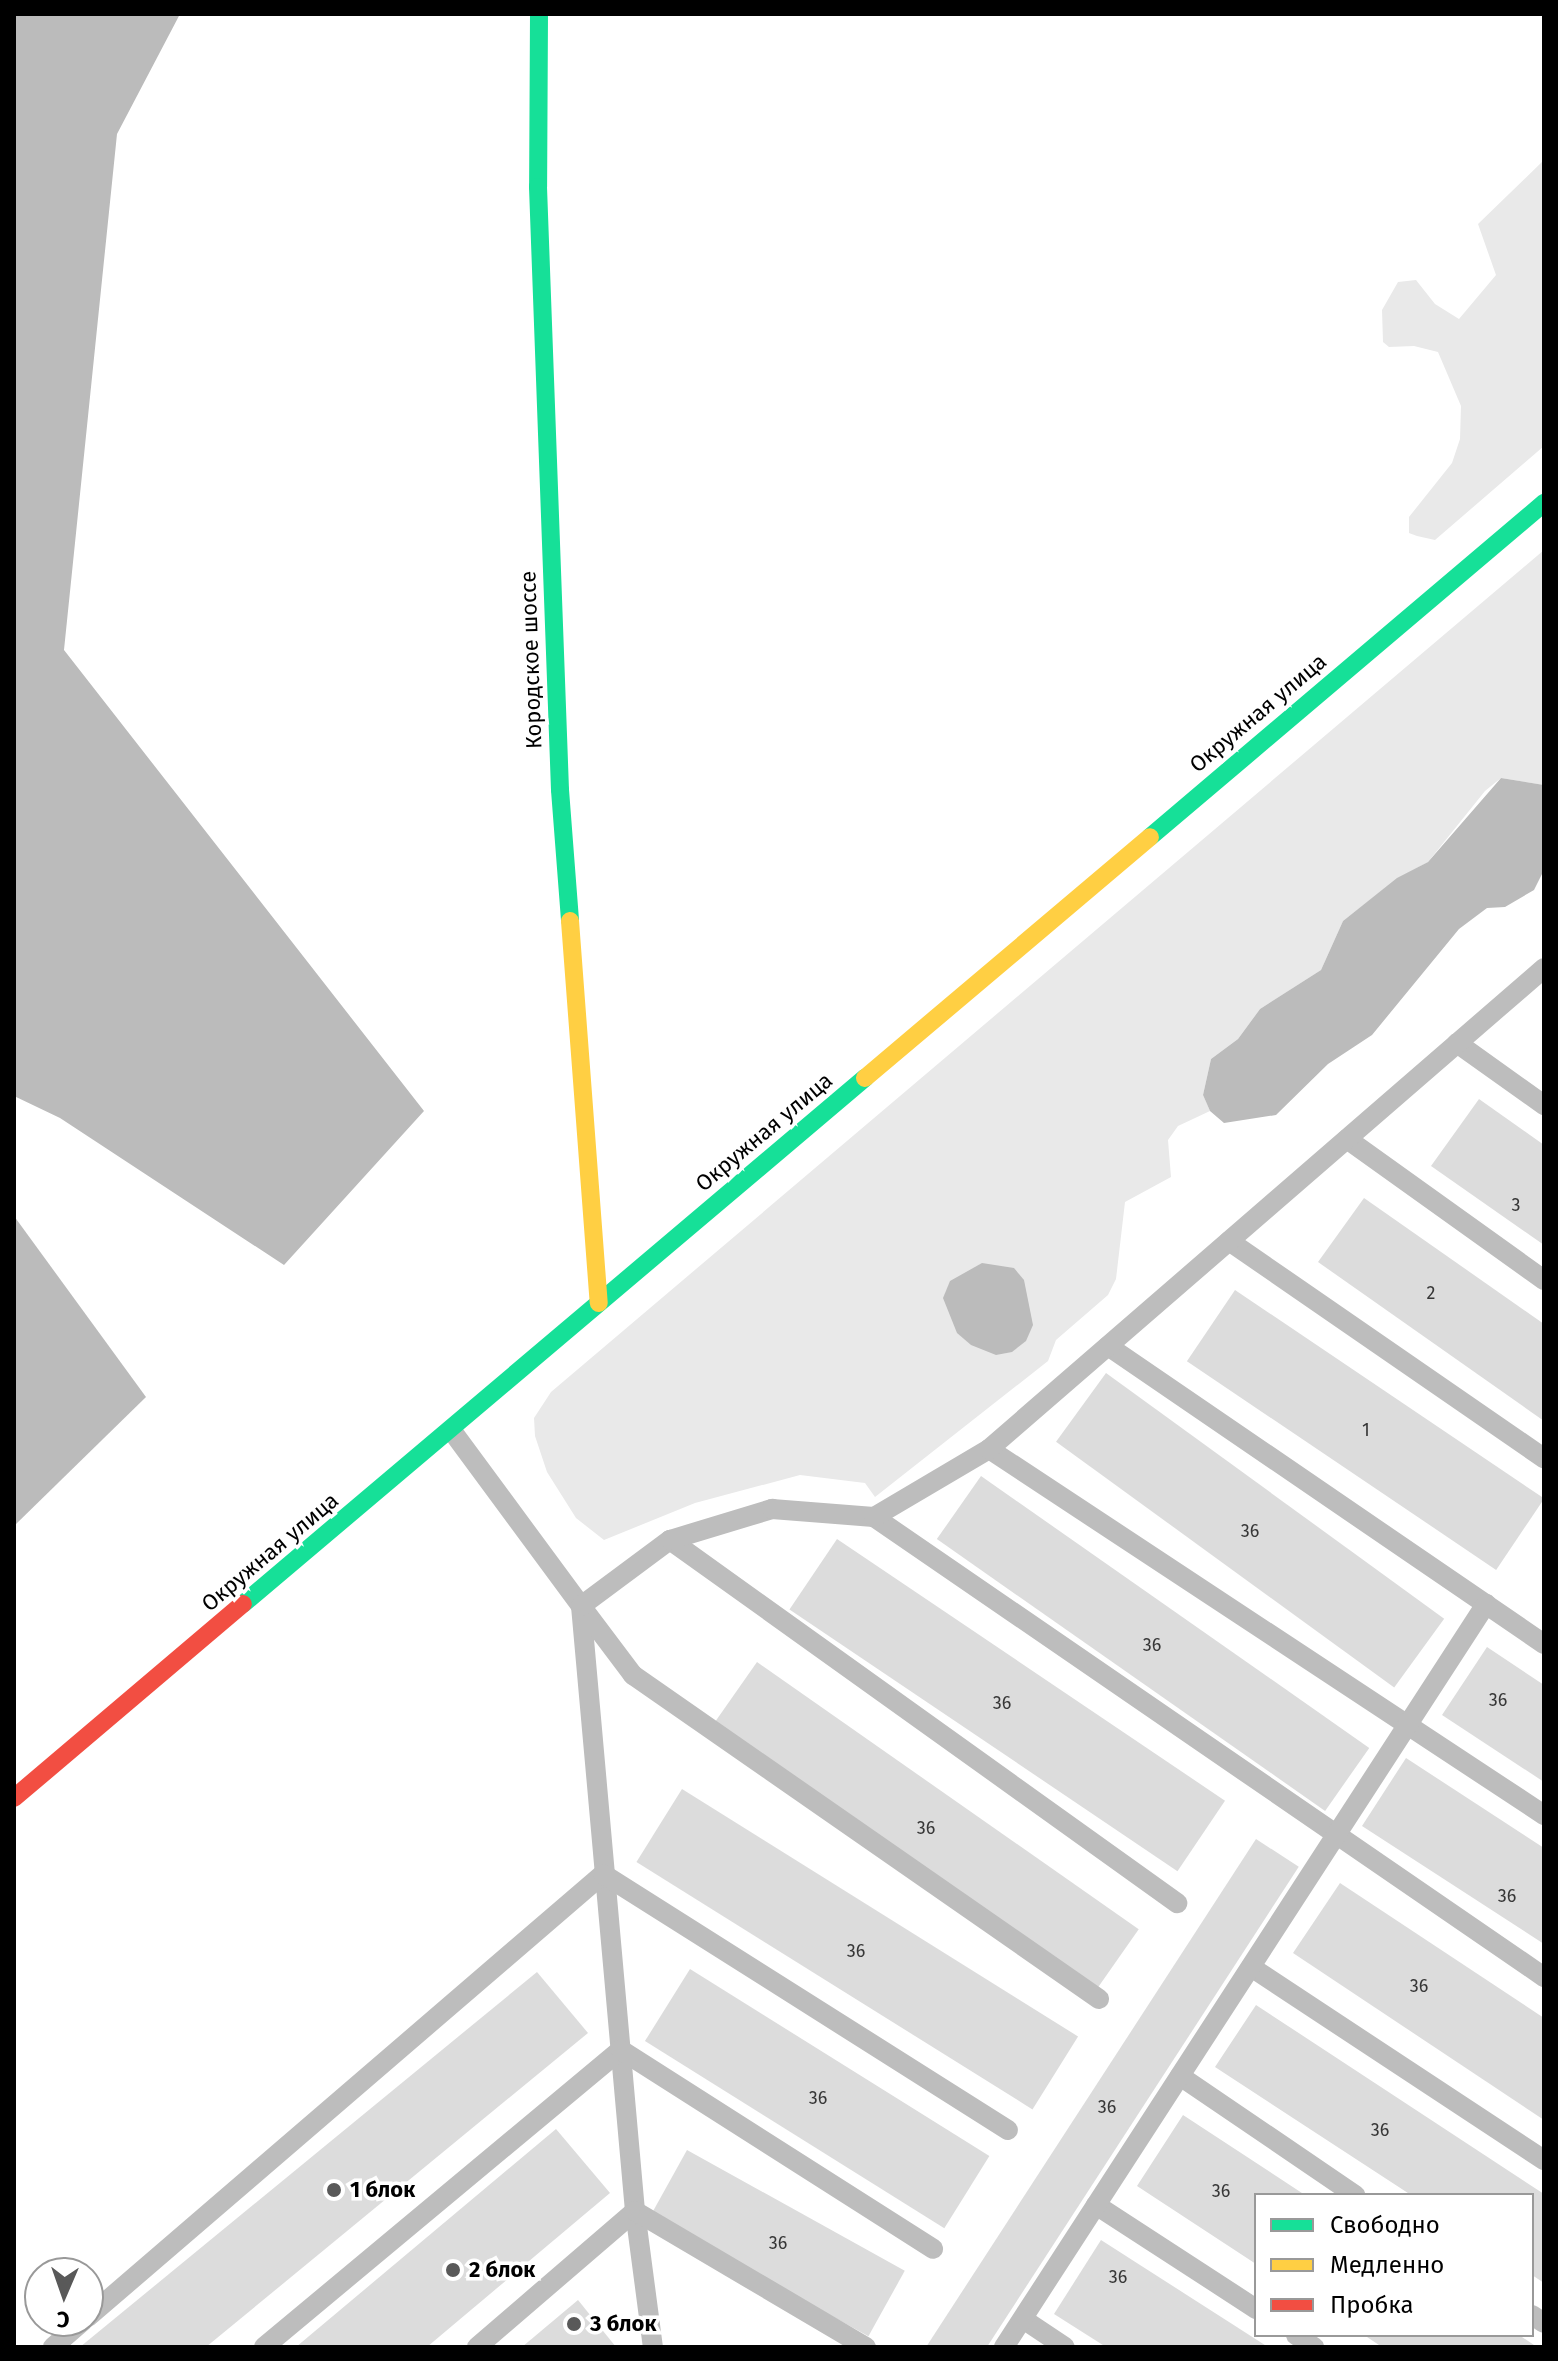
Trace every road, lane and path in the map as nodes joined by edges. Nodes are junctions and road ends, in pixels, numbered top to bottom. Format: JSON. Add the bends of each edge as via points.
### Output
{"nodes":[{"id":1,"x":539,"y":14,"type":"edge"},
{"id":2,"x":1544,"y":503,"type":"edge"},
{"id":3,"x":1544,"y":968,"type":"edge"},
{"id":4,"x":1457,"y":1043,"type":"junction"},
{"id":5,"x":1544,"y":1105,"type":"edge"},
{"id":6,"x":1347,"y":1139,"type":"junction"},
{"id":7,"x":1229,"y":1241,"type":"junction"},
{"id":8,"x":1544,"y":1280,"type":"edge"},
{"id":9,"x":599,"y":1303,"type":"junction"},
{"id":10,"x":1108,"y":1346,"type":"junction"},
{"id":11,"x":452,"y":1431,"type":"junction"},
{"id":12,"x":989,"y":1449,"type":"junction"},
{"id":13,"x":1544,"y":1458,"type":"edge"},
{"id":14,"x":874,"y":1517,"type":"junction"},
{"id":15,"x":670,"y":1540,"type":"junction"},
{"id":16,"x":1486,"y":1604,"type":"junction"},
{"id":17,"x":581,"y":1606,"type":"junction"},
{"id":18,"x":1544,"y":1644,"type":"edge"},
{"id":19,"x":1408,"y":1725,"type":"junction"},
{"id":20,"x":14,"y":1798,"type":"edge"},
{"id":21,"x":1544,"y":1815,"type":"edge"},
{"id":22,"x":1336,"y":1836,"type":"junction"},
{"id":23,"x":603,"y":1874,"type":"junction"},
{"id":24,"x":1177,"y":1903,"type":"dead end"},
{"id":25,"x":1251,"y":1967,"type":"junction"},
{"id":26,"x":1544,"y":1977,"type":"edge"},
{"id":27,"x":1099,"y":1999,"type":"dead end"},
{"id":28,"x":621,"y":2050,"type":"junction"},
{"id":29,"x":1180,"y":2076,"type":"junction"},
{"id":30,"x":1008,"y":2130,"type":"dead end"},
{"id":31,"x":1544,"y":2160,"type":"edge"},
{"id":32,"x":1352,"y":2193,"type":"edge"},
{"id":33,"x":1096,"y":2205,"type":"junction"},
{"id":34,"x":635,"y":2211,"type":"junction"},
{"id":35,"x":933,"y":2249,"type":"dead end"},
{"id":36,"x":104,"y":2303,"type":"edge"},
{"id":37,"x":1254,"y":2308,"type":"edge"},
{"id":38,"x":1023,"y":2319,"type":"junction"},
{"id":39,"x":264,"y":2347,"type":"edge"},
{"id":40,"x":477,"y":2347,"type":"edge"},
{"id":41,"x":653,"y":2347,"type":"edge"},
{"id":42,"x":866,"y":2347,"type":"edge"},
{"id":43,"x":1004,"y":2347,"type":"edge"},
{"id":44,"x":1065,"y":2347,"type":"edge"}],
"edges":[{"from":1,"to":9,"type":"main road","name":"Кородское шоссе","via":[[539,203],[560,790]]},
{"from":2,"to":9,"type":"main road","name":"Окружная улица"},
{"from":3,"to":4,"type":"lane"},
{"from":4,"to":5,"type":"lane"},
{"from":4,"to":6,"type":"lane"},
{"from":6,"to":7,"type":"lane"},
{"from":6,"to":8,"type":"lane"},
{"from":7,"to":10,"type":"lane"},
{"from":7,"to":13,"type":"lane"},
{"from":9,"to":11,"type":"main road","name":"Окружная улица"},
{"from":10,"to":12,"type":"lane"},
{"from":10,"to":16,"type":"lane"},
{"from":11,"to":17,"type":"lane"},
{"from":11,"to":20,"type":"main road","name":"Окружная улица"},
{"from":12,"to":14,"type":"lane"},
{"from":12,"to":19,"type":"lane"},
{"from":14,"to":15,"type":"lane","via":[[772,1509]]},
{"from":14,"to":22,"type":"lane"},
{"from":15,"to":17,"type":"lane"},
{"from":15,"to":24,"type":"lane"},
{"from":16,"to":18,"type":"lane"},
{"from":16,"to":19,"type":"lane"},
{"from":17,"to":23,"type":"lane"},
{"from":17,"to":27,"type":"lane","via":[[633,1675]]},
{"from":19,"to":21,"type":"lane"},
{"from":19,"to":22,"type":"lane"},
{"from":22,"to":25,"type":"lane"},
{"from":22,"to":26,"type":"lane"},
{"from":23,"to":28,"type":"lane"},
{"from":23,"to":30,"type":"lane"},
{"from":23,"to":36,"type":"lane"},
{"from":25,"to":29,"type":"lane"},
{"from":25,"to":31,"type":"lane"},
{"from":28,"to":34,"type":"lane"},
{"from":28,"to":35,"type":"lane"},
{"from":28,"to":39,"type":"lane"},
{"from":29,"to":32,"type":"lane"},
{"from":29,"to":33,"type":"lane"},
{"from":33,"to":37,"type":"lane"},
{"from":33,"to":38,"type":"lane"},
{"from":34,"to":40,"type":"lane"},
{"from":34,"to":41,"type":"lane"},
{"from":34,"to":42,"type":"lane"},
{"from":38,"to":43,"type":"lane"},
{"from":38,"to":44,"type":"lane"}]}
